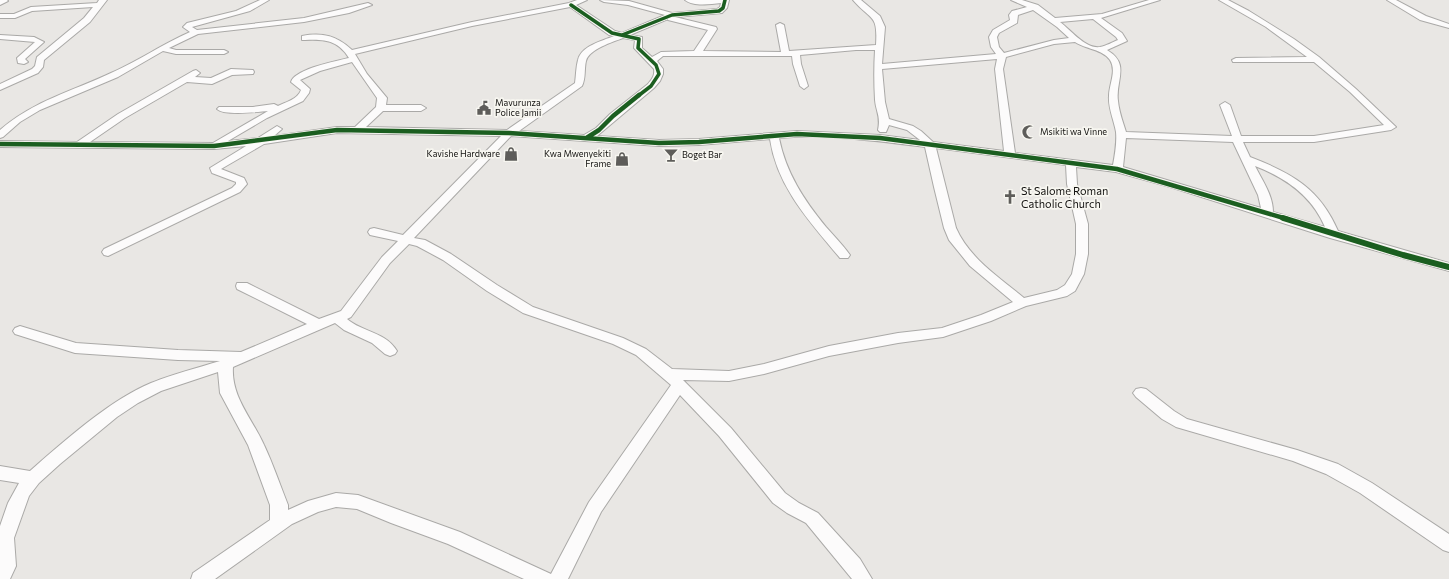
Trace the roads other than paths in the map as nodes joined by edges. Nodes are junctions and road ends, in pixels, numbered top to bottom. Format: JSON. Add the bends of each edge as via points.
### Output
{"nodes":[{"id":1,"x":265,"y":0,"type":"edge"},
{"id":2,"x":583,"y":0,"type":"edge"},
{"id":3,"x":604,"y":0,"type":"edge"},
{"id":4,"x":689,"y":0,"type":"edge"},
{"id":5,"x":857,"y":0,"type":"edge"},
{"id":6,"x":1016,"y":0,"type":"edge"},
{"id":7,"x":1156,"y":0,"type":"edge"},
{"id":8,"x":1223,"y":0,"type":"edge"},
{"id":9,"x":1392,"y":0,"type":"edge"},
{"id":10,"x":101,"y":2,"type":"edge"},
{"id":11,"x":368,"y":5,"type":"dead end"},
{"id":12,"x":571,"y":5,"type":"junction"},
{"id":13,"x":1035,"y":7,"type":"junction"},
{"id":14,"x":0,"y":16,"type":"edge"},
{"id":15,"x":669,"y":16,"type":"junction"},
{"id":16,"x":1095,"y":17,"type":"junction"},
{"id":17,"x":1053,"y":20,"type":"junction"},
{"id":18,"x":780,"y":25,"type":"dead end"},
{"id":19,"x":1448,"y":26,"type":"edge"},
{"id":20,"x":196,"y":32,"type":"junction"},
{"id":21,"x":622,"y":35,"type":"junction"},
{"id":22,"x":0,"y":37,"type":"edge"},
{"id":23,"x":305,"y":38,"type":"dead end"},
{"id":24,"x":1076,"y":40,"type":"junction"},
{"id":25,"x":61,"y":42,"type":"junction"},
{"id":26,"x":33,"y":47,"type":"junction"},
{"id":27,"x":162,"y":48,"type":"junction"},
{"id":28,"x":880,"y":48,"type":"junction"},
{"id":29,"x":1101,"y":49,"type":"junction"},
{"id":30,"x":224,"y":52,"type":"dead end"},
{"id":31,"x":697,"y":53,"type":"junction"},
{"id":32,"x":796,"y":53,"type":"junction"},
{"id":33,"x":786,"y":54,"type":"junction"},
{"id":34,"x":352,"y":56,"type":"junction"},
{"id":35,"x":1002,"y":56,"type":"junction"},
{"id":36,"x":1316,"y":59,"type":"junction"},
{"id":37,"x":653,"y":60,"type":"junction"},
{"id":38,"x":1236,"y":60,"type":"dead end"},
{"id":39,"x":24,"y":62,"type":"dead end"},
{"id":40,"x":878,"y":67,"type":"junction"},
{"id":41,"x":196,"y":72,"type":"dead end"},
{"id":42,"x":250,"y":72,"type":"dead end"},
{"id":43,"x":185,"y":79,"type":"junction"},
{"id":44,"x":804,"y":86,"type":"dead end"},
{"id":45,"x":0,"y":87,"type":"edge"},
{"id":46,"x":1225,"y":104,"type":"dead end"},
{"id":47,"x":381,"y":108,"type":"junction"},
{"id":48,"x":421,"y":108,"type":"dead end"},
{"id":49,"x":222,"y":109,"type":"dead end"},
{"id":50,"x":263,"y":113,"type":"junction"},
{"id":51,"x":884,"y":121,"type":"junction"},
{"id":52,"x":277,"y":128,"type":"dead end"},
{"id":53,"x":358,"y":130,"type":"junction"},
{"id":54,"x":509,"y":133,"type":"junction"},
{"id":55,"x":0,"y":134,"type":"edge"},
{"id":56,"x":1121,"y":135,"type":"junction"},
{"id":57,"x":774,"y":136,"type":"junction"},
{"id":58,"x":588,"y":137,"type":"junction"},
{"id":59,"x":880,"y":138,"type":"junction"},
{"id":60,"x":1237,"y":139,"type":"junction"},
{"id":61,"x":261,"y":142,"type":"junction"},
{"id":62,"x":0,"y":144,"type":"edge"},
{"id":63,"x":79,"y":145,"type":"junction"},
{"id":64,"x":930,"y":145,"type":"junction"},
{"id":65,"x":214,"y":146,"type":"junction"},
{"id":66,"x":1010,"y":155,"type":"junction"},
{"id":67,"x":1247,"y":159,"type":"junction"},
{"id":68,"x":1071,"y":162,"type":"junction"},
{"id":69,"x":1117,"y":169,"type":"junction"},
{"id":70,"x":1268,"y":214,"type":"junction"},
{"id":71,"x":374,"y":232,"type":"dead end"},
{"id":72,"x":1334,"y":235,"type":"junction"},
{"id":73,"x":405,"y":240,"type":"junction"},
{"id":74,"x":108,"y":252,"type":"dead end"},
{"id":75,"x":844,"y":255,"type":"dead end"},
{"id":76,"x":1449,"y":267,"type":"edge"},
{"id":77,"x":242,"y":286,"type":"dead end"},
{"id":78,"x":1022,"y":303,"type":"junction"},
{"id":79,"x":338,"y":318,"type":"junction"},
{"id":80,"x":318,"y":324,"type":"junction"},
{"id":81,"x":20,"y":331,"type":"dead end"},
{"id":82,"x":390,"y":351,"type":"dead end"},
{"id":83,"x":246,"y":356,"type":"junction"},
{"id":84,"x":226,"y":364,"type":"junction"},
{"id":85,"x":674,"y":380,"type":"junction"},
{"id":86,"x":1141,"y":393,"type":"dead end"},
{"id":87,"x":0,"y":473,"type":"edge"},
{"id":88,"x":33,"y":478,"type":"junction"},
{"id":89,"x":279,"y":525,"type":"junction"},
{"id":90,"x":1449,"y":544,"type":"edge"},
{"id":91,"x":3,"y":558,"type":"edge"},
{"id":92,"x":1,"y":579,"type":"edge"},
{"id":93,"x":200,"y":579,"type":"edge"},
{"id":94,"x":544,"y":579,"type":"edge"},
{"id":95,"x":558,"y":579,"type":"edge"},
{"id":96,"x":863,"y":579,"type":"edge"}],
"edges":[{"from":1,"to":20,"type":"street","via":[[242,13],[187,27]]},
{"from":2,"to":12,"type":"street"},
{"from":3,"to":15,"type":"street","via":[[629,3]]},
{"from":4,"to":15,"type":"street","via":[[725,0],[723,8],[719,11]]},
{"from":5,"to":28,"type":"street","via":[[873,13],[879,22]]},
{"from":6,"to":13,"type":"street"},
{"from":7,"to":16,"type":"street","via":[[1111,15]]},
{"from":8,"to":36,"type":"street","via":[[1250,14]]},
{"from":9,"to":19,"type":"street","via":[[1423,18]]},
{"from":10,"to":14,"type":"street","via":[[31,9],[14,16]]},
{"from":10,"to":25,"type":"street","via":[[87,20]]},
{"from":11,"to":20,"type":"street","via":[[310,20]]},
{"from":12,"to":21,"type":"street","via":[[607,30]]},
{"from":12,"to":34,"type":"street","via":[[472,24]]},
{"from":13,"to":17,"type":"street"},
{"from":13,"to":35,"type":"street","via":[[1017,12],[1013,15],[1014,21],[995,33],[993,42]]},
{"from":15,"to":21,"type":"street"},
{"from":15,"to":31,"type":"street","via":[[713,29]]},
{"from":16,"to":17,"type":"street"},
{"from":16,"to":29,"type":"street","via":[[1123,41]]},
{"from":17,"to":24,"type":"street"},
{"from":18,"to":33,"type":"street"},
{"from":20,"to":27,"type":"street"},
{"from":21,"to":37,"type":"street","via":[[639,40],[638,48]]},
{"from":21,"to":54,"type":"street","via":[[590,49],[582,59],[579,84]]},
{"from":22,"to":26,"type":"street","via":[[34,39],[40,42]]},
{"from":23,"to":34,"type":"street","via":[[333,39]]},
{"from":24,"to":29,"type":"street"},
{"from":24,"to":35,"type":"street","via":[[1054,42]]},
{"from":25,"to":26,"type":"street"},
{"from":25,"to":45,"type":"street","via":[[40,59],[39,67],[35,71]]},
{"from":26,"to":39,"type":"street","via":[[21,58],[20,61]]},
{"from":27,"to":30,"type":"street","via":[[176,52]]},
{"from":27,"to":55,"type":"street","via":[[121,72],[37,108]]},
{"from":28,"to":32,"type":"street"},
{"from":28,"to":40,"type":"street"},
{"from":29,"to":56,"type":"street","via":[[1110,55],[1117,66],[1113,100]]},
{"from":31,"to":33,"type":"street"},
{"from":31,"to":37,"type":"street","via":[[662,54]]},
{"from":32,"to":33,"type":"street"},
{"from":32,"to":44,"type":"street","via":[[801,83]]},
{"from":34,"to":47,"type":"street","via":[[382,98]]},
{"from":34,"to":50,"type":"street","via":[[296,79],[295,82],[306,89],[300,99]]},
{"from":35,"to":40,"type":"street"},
{"from":35,"to":66,"type":"street","via":[[999,69]]},
{"from":36,"to":38,"type":"street"},
{"from":36,"to":60,"type":"street","via":[[1371,106],[1391,127],[1314,139]]},
{"from":37,"to":58,"type":"street","via":[[659,73],[656,80]]},
{"from":40,"to":51,"type":"street","via":[[879,96]]},
{"from":41,"to":43,"type":"street"},
{"from":42,"to":43,"type":"street","via":[[231,72],[212,81]]},
{"from":43,"to":63,"type":"street","via":[[104,126]]},
{"from":46,"to":60,"type":"street"},
{"from":47,"to":48,"type":"street"},
{"from":47,"to":53,"type":"street"},
{"from":49,"to":50,"type":"street"},
{"from":50,"to":65,"type":"street"},
{"from":51,"to":59,"type":"street"},
{"from":51,"to":64,"type":"street","via":[[918,132]]},
{"from":52,"to":61,"type":"street"},
{"from":53,"to":54,"type":"street"},
{"from":53,"to":61,"type":"street","via":[[331,131]]},
{"from":54,"to":58,"type":"street"},
{"from":54,"to":73,"type":"street"},
{"from":56,"to":60,"type":"street"},
{"from":56,"to":69,"type":"street"},
{"from":57,"to":58,"type":"street","via":[[659,143]]},
{"from":57,"to":59,"type":"street","via":[[819,134]]},
{"from":57,"to":75,"type":"street","via":[[777,154],[796,196],[817,225]]},
{"from":59,"to":64,"type":"street"},
{"from":60,"to":67,"type":"street"},
{"from":61,"to":65,"type":"street"},
{"from":61,"to":74,"type":"street","via":[[215,168],[219,173],[240,180],[242,184],[236,190]]},
{"from":62,"to":63,"type":"street"},
{"from":63,"to":65,"type":"street"},
{"from":64,"to":66,"type":"street"},
{"from":64,"to":78,"type":"street","via":[[950,228],[956,240],[974,263]]},
{"from":66,"to":68,"type":"street"},
{"from":67,"to":70,"type":"street","via":[[1264,195]]},
{"from":67,"to":72,"type":"street","via":[[1282,173],[1298,184],[1323,211]]},
{"from":68,"to":69,"type":"street"},
{"from":68,"to":78,"type":"street","via":[[1072,184],[1082,224],[1082,254],[1078,274],[1070,288]]},
{"from":69,"to":70,"type":"street"},
{"from":70,"to":72,"type":"street"},
{"from":71,"to":73,"type":"street"},
{"from":72,"to":76,"type":"street"},
{"from":73,"to":79,"type":"street","via":[[376,272],[346,314]]},
{"from":73,"to":85,"type":"street","via":[[421,243],[447,257],[528,310],[618,341],[641,352]]},
{"from":77,"to":80,"type":"street"},
{"from":78,"to":85,"type":"street","via":[[943,332],[830,351],[729,376]]},
{"from":79,"to":80,"type":"street"},
{"from":79,"to":82,"type":"street","via":[[349,328],[366,334],[385,345]]},
{"from":80,"to":83,"type":"street"},
{"from":81,"to":83,"type":"street","via":[[75,348],[197,356]]},
{"from":83,"to":84,"type":"street"},
{"from":84,"to":88,"type":"street","via":[[156,387],[133,399],[112,413]]},
{"from":84,"to":89,"type":"street","via":[[228,393],[256,446],[279,505]]},
{"from":85,"to":95,"type":"street","via":[[595,507]]},
{"from":85,"to":96,"type":"street","via":[[725,432],[779,498],[812,518]]},
{"from":86,"to":90,"type":"street","via":[[1182,423],[1290,454],[1332,469],[1372,492]]},
{"from":87,"to":88,"type":"street"},
{"from":88,"to":91,"type":"street","via":[[17,503],[8,528]]},
{"from":89,"to":93,"type":"street"},
{"from":89,"to":94,"type":"street","via":[[314,506],[336,500],[358,502],[454,538]]},
{"from":91,"to":92,"type":"street","via":[[7,566]]}]}
